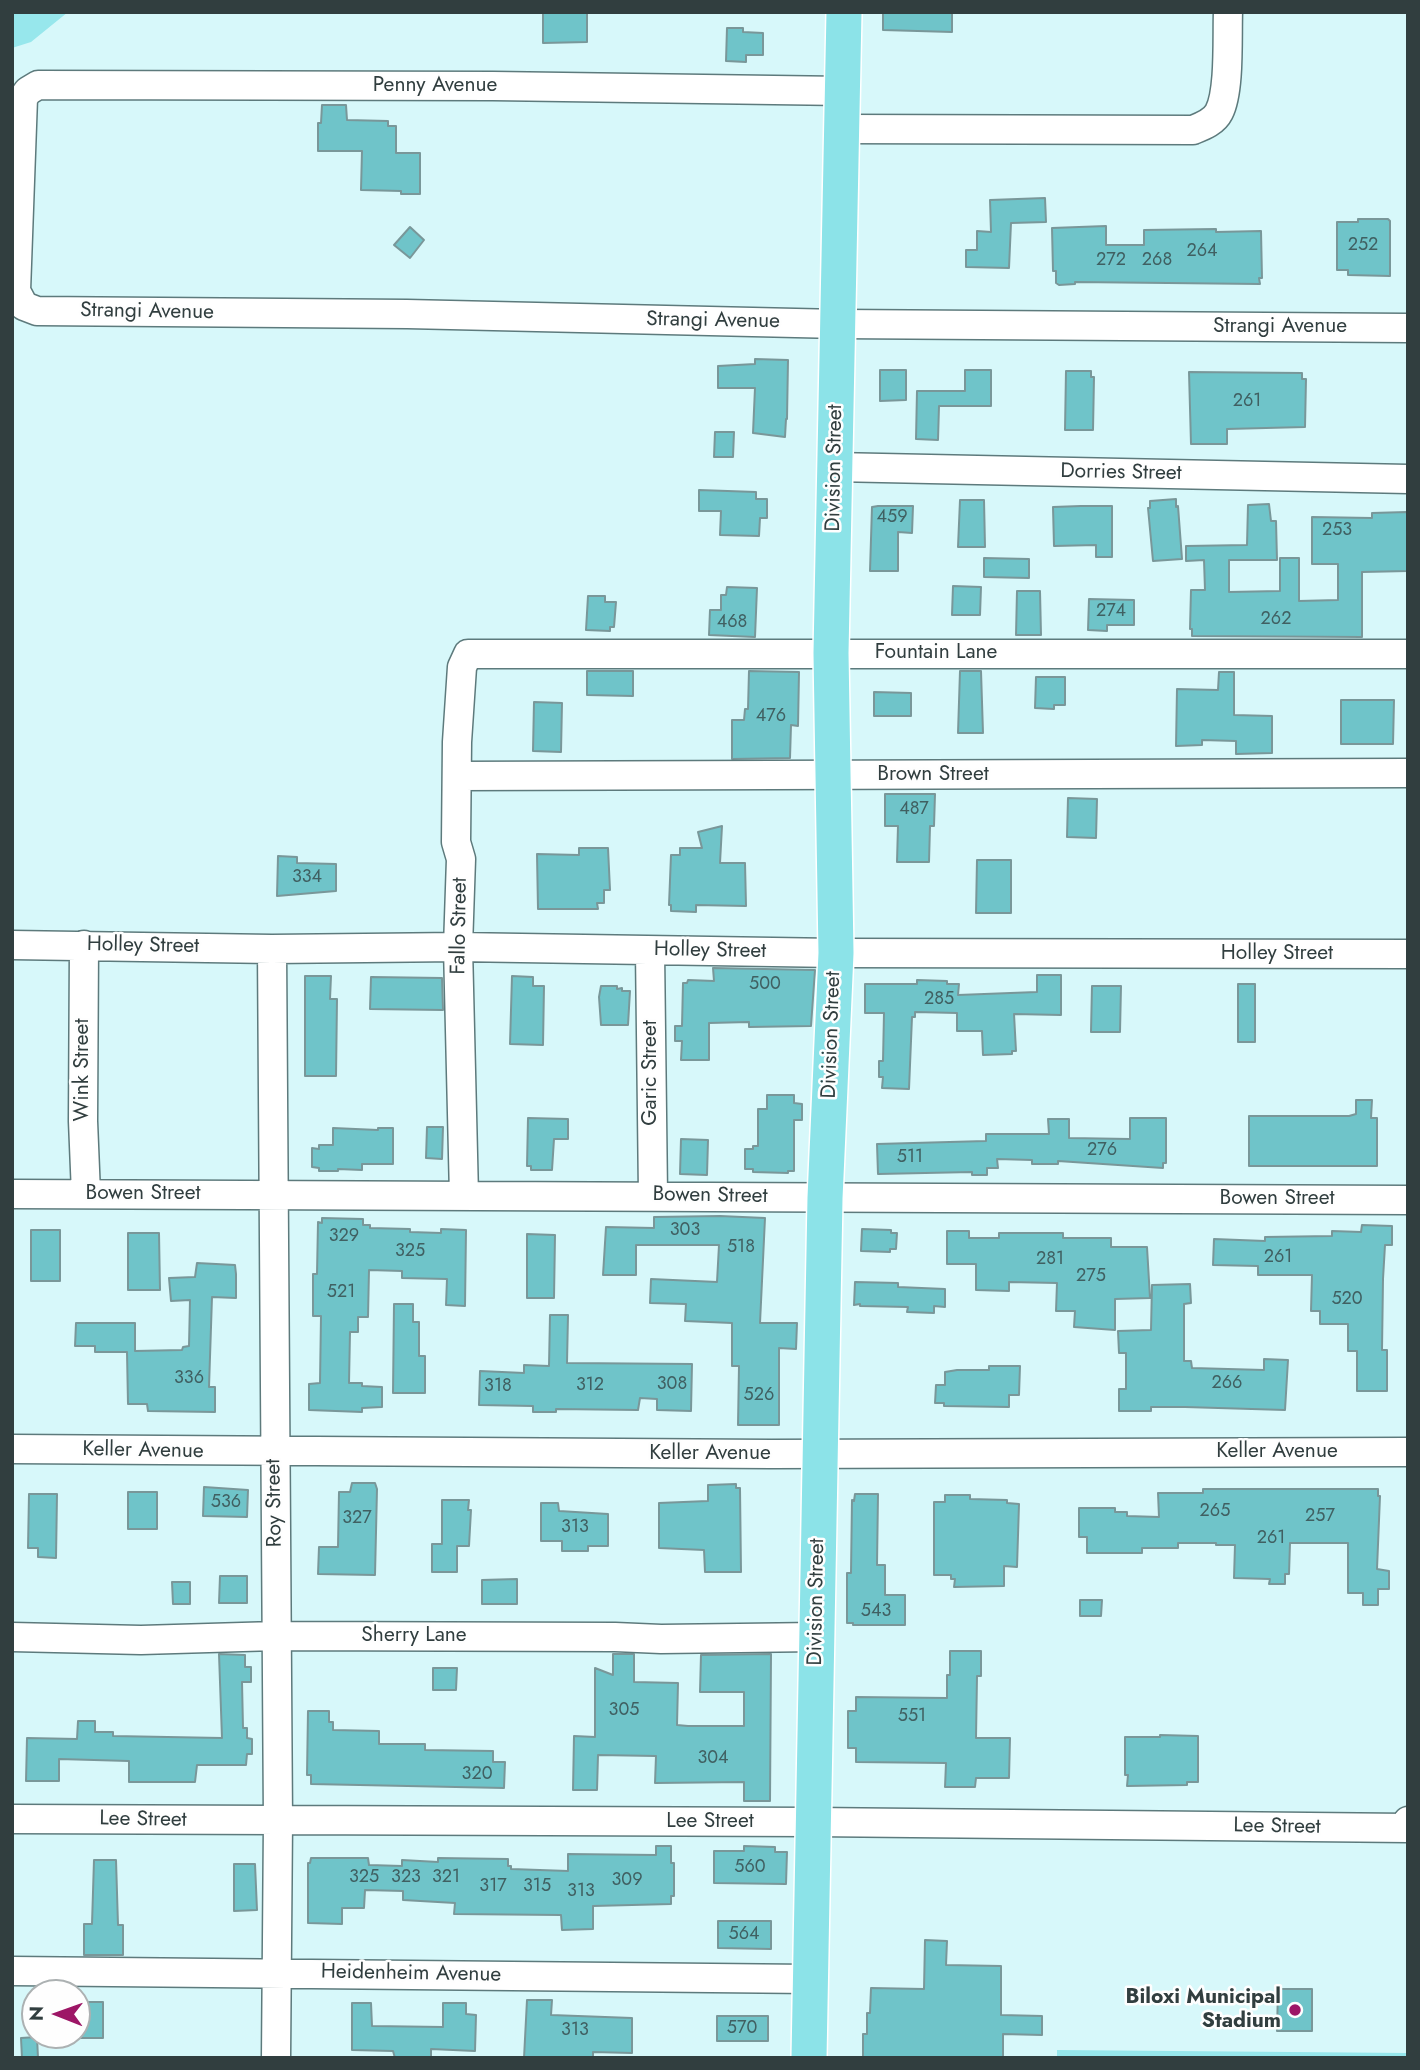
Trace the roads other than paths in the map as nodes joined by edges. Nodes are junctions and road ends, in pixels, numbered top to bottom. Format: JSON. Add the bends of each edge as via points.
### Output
{"nodes":[{"id":1,"x":844,"y":12,"type":"edge"},
{"id":2,"x":1227,"y":12,"type":"edge"},
{"id":3,"x":844,"y":91,"type":"junction"},
{"id":4,"x":843,"y":129,"type":"junction"},
{"id":5,"x":22,"y":303,"type":"joint"},
{"id":6,"x":839,"y":324,"type":"junction"},
{"id":7,"x":1408,"y":328,"type":"edge"},
{"id":8,"x":834,"y":467,"type":"junction"},
{"id":9,"x":1408,"y":479,"type":"edge"},
{"id":10,"x":831,"y":653,"type":"junction"},
{"id":11,"x":1408,"y":654,"type":"edge"},
{"id":12,"x":465,"y":657,"type":"joint"},
{"id":13,"x":1408,"y":773,"type":"edge"},
{"id":14,"x":834,"y":775,"type":"junction"},
{"id":15,"x":457,"y":776,"type":"junction"},
{"id":16,"x":12,"y":945,"type":"edge"},
{"id":17,"x":84,"y":945,"type":"junction"},
{"id":18,"x":458,"y":947,"type":"junction"},
{"id":19,"x":272,"y":949,"type":"junction"},
{"id":20,"x":650,"y":951,"type":"junction"},
{"id":21,"x":835,"y":953,"type":"junction"},
{"id":22,"x":1408,"y":954,"type":"edge"},
{"id":23,"x":12,"y":1194,"type":"edge"},
{"id":24,"x":86,"y":1194,"type":"junction"},
{"id":25,"x":275,"y":1195,"type":"junction"},
{"id":26,"x":653,"y":1195,"type":"junction"},
{"id":27,"x":464,"y":1196,"type":"junction"},
{"id":28,"x":825,"y":1198,"type":"junction"},
{"id":29,"x":1408,"y":1200,"type":"edge"},
{"id":30,"x":12,"y":1449,"type":"edge"},
{"id":31,"x":274,"y":1452,"type":"junction"},
{"id":32,"x":1408,"y":1452,"type":"edge"},
{"id":33,"x":821,"y":1454,"type":"junction"},
{"id":34,"x":276,"y":1636,"type":"junction"},
{"id":35,"x":12,"y":1637,"type":"edge"},
{"id":36,"x":817,"y":1637,"type":"junction"},
{"id":37,"x":12,"y":1819,"type":"edge"},
{"id":38,"x":278,"y":1821,"type":"junction"},
{"id":39,"x":1408,"y":1821,"type":"edge"},
{"id":40,"x":813,"y":1822,"type":"junction"},
{"id":41,"x":1408,"y":1828,"type":"edge"},
{"id":42,"x":12,"y":1971,"type":"edge"},
{"id":43,"x":278,"y":1972,"type":"junction"},
{"id":44,"x":811,"y":1979,"type":"junction"},
{"id":45,"x":276,"y":2058,"type":"edge"},
{"id":46,"x":809,"y":2058,"type":"edge"}],
"edges":[{"from":1,"to":3,"type":"main road","name":"Division Street"},
{"from":2,"to":4,"type":"street","via":[[1227,64],[1220,111],[1208,124],[1193,130]]},
{"from":3,"to":4,"type":"main road","name":"Division Street"},
{"from":3,"to":5,"type":"street","name":"Penny Avenue","via":[[38,85],[23,98],[16,274]]},
{"from":4,"to":6,"type":"main road","name":"Division Street"},
{"from":5,"to":6,"type":"street","name":"Strangi Avenue","via":[[37,311]]},
{"from":6,"to":7,"type":"street","name":"Strangi Avenue"},
{"from":6,"to":8,"type":"main road","name":"Division Street"},
{"from":8,"to":9,"type":"street","name":"Dorries Street"},
{"from":8,"to":10,"type":"main road","name":"Division Street"},
{"from":10,"to":11,"type":"street","name":"Fountain Lane"},
{"from":10,"to":12,"type":"street","name":"Fountain Lane","via":[[476,653]]},
{"from":10,"to":14,"type":"main road","name":"Division Street"},
{"from":12,"to":15,"type":"street","name":"Fallo Street"},
{"from":13,"to":14,"type":"street","name":"Brown Street"},
{"from":14,"to":15,"type":"street","name":"Brown Street"},
{"from":14,"to":21,"type":"main road","name":"Division Street"},
{"from":15,"to":18,"type":"street","name":"Fallo Street","via":[[456,842],[461,859]]},
{"from":16,"to":17,"type":"street","name":"Holley Street"},
{"from":17,"to":19,"type":"street","name":"Holley Street"},
{"from":17,"to":24,"type":"street","name":"Wink Street"},
{"from":18,"to":19,"type":"street","name":"Holley Street"},
{"from":18,"to":20,"type":"street","name":"Holley Street"},
{"from":18,"to":27,"type":"street","name":"Fallo Street"},
{"from":19,"to":25,"type":"street","name":"Roy Street"},
{"from":20,"to":21,"type":"street","name":"Holley Street"},
{"from":20,"to":26,"type":"street","name":"Garic Street"},
{"from":21,"to":22,"type":"street","name":"Holley Street"},
{"from":21,"to":28,"type":"main road","name":"Division Street"},
{"from":23,"to":24,"type":"street","name":"Bowen Street"},
{"from":24,"to":25,"type":"street","name":"Bowen Street"},
{"from":25,"to":27,"type":"street","name":"Bowen Street"},
{"from":25,"to":31,"type":"street","name":"Roy Street"},
{"from":26,"to":27,"type":"street","name":"Bowen Street"},
{"from":26,"to":28,"type":"street","name":"Bowen Street"},
{"from":28,"to":29,"type":"street","name":"Bowen Street"},
{"from":28,"to":33,"type":"main road","name":"Division Street"},
{"from":30,"to":31,"type":"street","name":"Keller Avenue"},
{"from":31,"to":33,"type":"street","name":"Keller Avenue"},
{"from":31,"to":34,"type":"street","name":"Roy Street"},
{"from":32,"to":33,"type":"street","name":"Keller Avenue"},
{"from":33,"to":36,"type":"main road","name":"Division Street"},
{"from":34,"to":35,"type":"street","name":"Sherry Lane"},
{"from":34,"to":36,"type":"street","name":"Sherry Lane"},
{"from":34,"to":38,"type":"street","name":"Roy Street"},
{"from":36,"to":40,"type":"main road","name":"Division Street"},
{"from":37,"to":38,"type":"street","name":"Lee Street"},
{"from":38,"to":40,"type":"street","name":"Lee Street"},
{"from":38,"to":43,"type":"street","name":"Roy Street"},
{"from":39,"to":41,"type":"street"},
{"from":40,"to":41,"type":"street","name":"Lee Street"},
{"from":40,"to":44,"type":"main road","name":"Division Street"},
{"from":42,"to":43,"type":"street","name":"Heidenheim Avenue"},
{"from":43,"to":44,"type":"street","name":"Heidenheim Avenue"},
{"from":43,"to":45,"type":"street","name":"Roy Street"},
{"from":44,"to":46,"type":"main road","name":"Division Street"}]}
